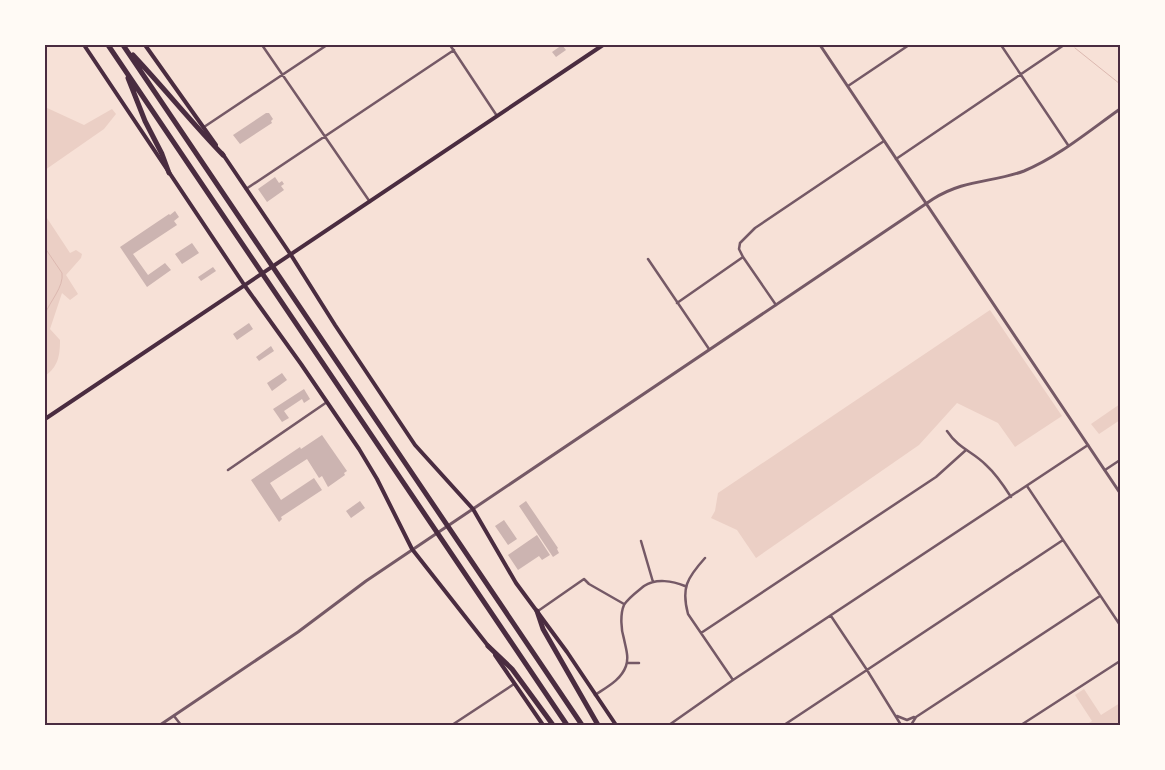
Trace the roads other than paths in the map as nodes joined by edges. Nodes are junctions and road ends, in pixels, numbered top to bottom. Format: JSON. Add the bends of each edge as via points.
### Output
{"nodes":[{"id":1,"x":84,"y":45,"type":"edge"},
{"id":2,"x":108,"y":45,"type":"edge"},
{"id":3,"x":123,"y":45,"type":"edge"},
{"id":4,"x":145,"y":45,"type":"edge"},
{"id":5,"x":262,"y":45,"type":"edge"},
{"id":6,"x":327,"y":45,"type":"edge"},
{"id":7,"x":450,"y":45,"type":"edge"},
{"id":8,"x":603,"y":45,"type":"edge"},
{"id":9,"x":820,"y":45,"type":"edge"},
{"id":10,"x":909,"y":45,"type":"edge"},
{"id":11,"x":1001,"y":45,"type":"edge"},
{"id":12,"x":1064,"y":45,"type":"edge"},
{"id":13,"x":454,"y":50,"type":"junction"},
{"id":14,"x":124,"y":68,"type":"junction"},
{"id":15,"x":282,"y":75,"type":"junction"},
{"id":16,"x":1020,"y":75,"type":"junction"},
{"id":17,"x":848,"y":86,"type":"junction"},
{"id":18,"x":1120,"y":109,"type":"edge"},
{"id":19,"x":497,"y":116,"type":"junction"},
{"id":20,"x":204,"y":127,"type":"junction"},
{"id":21,"x":325,"y":137,"type":"junction"},
{"id":22,"x":884,"y":141,"type":"junction"},
{"id":23,"x":1068,"y":145,"type":"junction"},
{"id":24,"x":223,"y":155,"type":"junction"},
{"id":25,"x":896,"y":158,"type":"junction"},
{"id":26,"x":170,"y":174,"type":"junction"},
{"id":27,"x":246,"y":189,"type":"junction"},
{"id":28,"x":370,"y":202,"type":"junction"},
{"id":29,"x":926,"y":203,"type":"junction"},
{"id":30,"x":291,"y":255,"type":"junction"},
{"id":31,"x":743,"y":257,"type":"junction"},
{"id":32,"x":648,"y":259,"type":"dead end"},
{"id":33,"x":245,"y":286,"type":"junction"},
{"id":34,"x":677,"y":303,"type":"junction"},
{"id":35,"x":776,"y":305,"type":"junction"},
{"id":36,"x":709,"y":349,"type":"junction"},
{"id":37,"x":327,"y":402,"type":"junction"},
{"id":38,"x":45,"y":419,"type":"edge"},
{"id":39,"x":947,"y":431,"type":"dead end"},
{"id":40,"x":1088,"y":445,"type":"junction"},
{"id":41,"x":966,"y":450,"type":"junction"},
{"id":42,"x":1120,"y":460,"type":"edge"},
{"id":43,"x":228,"y":470,"type":"dead end"},
{"id":44,"x":1105,"y":470,"type":"junction"},
{"id":45,"x":1027,"y":486,"type":"junction"},
{"id":46,"x":1120,"y":493,"type":"edge"},
{"id":47,"x":1011,"y":497,"type":"junction"},
{"id":48,"x":473,"y":509,"type":"junction"},
{"id":49,"x":1064,"y":540,"type":"junction"},
{"id":50,"x":641,"y":541,"type":"dead end"},
{"id":51,"x":412,"y":550,"type":"junction"},
{"id":52,"x":705,"y":558,"type":"dead end"},
{"id":53,"x":653,"y":582,"type":"junction"},
{"id":54,"x":685,"y":586,"type":"junction"},
{"id":55,"x":1100,"y":596,"type":"junction"},
{"id":56,"x":624,"y":604,"type":"junction"},
{"id":57,"x":537,"y":611,"type":"junction"},
{"id":58,"x":831,"y":616,"type":"junction"},
{"id":59,"x":1120,"y":625,"type":"edge"},
{"id":60,"x":701,"y":633,"type":"junction"},
{"id":61,"x":488,"y":646,"type":"junction"},
{"id":62,"x":1120,"y":661,"type":"edge"},
{"id":63,"x":627,"y":662,"type":"junction"},
{"id":64,"x":639,"y":663,"type":"dead end"},
{"id":65,"x":867,"y":670,"type":"junction"},
{"id":66,"x":733,"y":680,"type":"junction"},
{"id":67,"x":515,"y":683,"type":"junction"},
{"id":68,"x":595,"y":694,"type":"junction"},
{"id":69,"x":174,"y":715,"type":"junction"},
{"id":70,"x":896,"y":715,"type":"junction"},
{"id":71,"x":916,"y":717,"type":"junction"},
{"id":72,"x":160,"y":725,"type":"edge"},
{"id":73,"x":180,"y":725,"type":"edge"},
{"id":74,"x":452,"y":725,"type":"edge"},
{"id":75,"x":543,"y":725,"type":"edge"},
{"id":76,"x":553,"y":725,"type":"edge"},
{"id":77,"x":567,"y":725,"type":"edge"},
{"id":78,"x":582,"y":725,"type":"edge"},
{"id":79,"x":598,"y":725,"type":"edge"},
{"id":80,"x":616,"y":725,"type":"edge"},
{"id":81,"x":669,"y":725,"type":"edge"},
{"id":82,"x":784,"y":725,"type":"edge"},
{"id":83,"x":901,"y":725,"type":"edge"},
{"id":84,"x":911,"y":725,"type":"edge"},
{"id":85,"x":1021,"y":725,"type":"edge"}],
"edges":[{"from":1,"to":26,"type":"main road"},
{"from":2,"to":14,"type":"highway"},
{"from":3,"to":24,"type":"highway"},
{"from":3,"to":78,"type":"highway"},
{"from":4,"to":20,"type":"main road"},
{"from":5,"to":15,"type":"street"},
{"from":6,"to":15,"type":"street"},
{"from":7,"to":13,"type":"street"},
{"from":8,"to":19,"type":"main road"},
{"from":9,"to":17,"type":"street"},
{"from":10,"to":17,"type":"street"},
{"from":11,"to":16,"type":"street"},
{"from":12,"to":16,"type":"street"},
{"from":13,"to":19,"type":"street"},
{"from":13,"to":21,"type":"street"},
{"from":14,"to":26,"type":"highway"},
{"from":14,"to":77,"type":"highway"},
{"from":15,"to":20,"type":"street"},
{"from":15,"to":21,"type":"street"},
{"from":16,"to":23,"type":"street"},
{"from":16,"to":25,"type":"street"},
{"from":17,"to":22,"type":"street"},
{"from":18,"to":23,"type":"street"},
{"from":19,"to":28,"type":"main road"},
{"from":20,"to":24,"type":"main road"},
{"from":21,"to":27,"type":"street"},
{"from":21,"to":28,"type":"street"},
{"from":22,"to":25,"type":"street"},
{"from":22,"to":31,"type":"street","via":[[755,228],[740,243]]},
{"from":23,"to":29,"type":"street","via":[[1028,169],[959,186]]},
{"from":24,"to":27,"type":"main road"},
{"from":25,"to":29,"type":"street"},
{"from":26,"to":33,"type":"main road"},
{"from":27,"to":30,"type":"main road"},
{"from":28,"to":30,"type":"main road"},
{"from":29,"to":35,"type":"street"},
{"from":29,"to":40,"type":"street"},
{"from":30,"to":33,"type":"main road"},
{"from":30,"to":48,"type":"main road","via":[[415,445]]},
{"from":31,"to":34,"type":"street"},
{"from":31,"to":35,"type":"street"},
{"from":32,"to":34,"type":"street"},
{"from":33,"to":37,"type":"main road"},
{"from":33,"to":38,"type":"main road"},
{"from":34,"to":36,"type":"street"},
{"from":35,"to":36,"type":"street"},
{"from":36,"to":48,"type":"street"},
{"from":37,"to":43,"type":"street"},
{"from":37,"to":51,"type":"main road","via":[[370,466]]},
{"from":39,"to":41,"type":"street"},
{"from":40,"to":44,"type":"street"},
{"from":40,"to":45,"type":"street"},
{"from":41,"to":47,"type":"street","via":[[986,464]]},
{"from":41,"to":60,"type":"street","via":[[936,477]]},
{"from":42,"to":44,"type":"street"},
{"from":44,"to":46,"type":"street"},
{"from":45,"to":47,"type":"street"},
{"from":45,"to":49,"type":"street"},
{"from":47,"to":58,"type":"street"},
{"from":48,"to":51,"type":"street"},
{"from":48,"to":57,"type":"main road","via":[[516,583]]},
{"from":49,"to":55,"type":"street"},
{"from":49,"to":65,"type":"street"},
{"from":50,"to":53,"type":"street"},
{"from":51,"to":61,"type":"main road"},
{"from":51,"to":69,"type":"street"},
{"from":52,"to":54,"type":"street"},
{"from":53,"to":54,"type":"street","via":[[676,582]]},
{"from":53,"to":56,"type":"street"},
{"from":54,"to":60,"type":"street","via":[[688,614]]},
{"from":55,"to":59,"type":"street"},
{"from":55,"to":71,"type":"street"},
{"from":56,"to":57,"type":"street","via":[[584,579]]},
{"from":56,"to":63,"type":"street","via":[[622,628]]},
{"from":57,"to":68,"type":"main road"},
{"from":57,"to":79,"type":"highway","via":[[543,629]]},
{"from":58,"to":65,"type":"street"},
{"from":58,"to":66,"type":"street"},
{"from":60,"to":66,"type":"street"},
{"from":61,"to":67,"type":"main road"},
{"from":61,"to":76,"type":"highway","via":[[507,662]]},
{"from":62,"to":85,"type":"street"},
{"from":63,"to":64,"type":"street"},
{"from":63,"to":68,"type":"street","via":[[616,681]]},
{"from":65,"to":70,"type":"street"},
{"from":65,"to":82,"type":"street"},
{"from":66,"to":81,"type":"street"},
{"from":67,"to":74,"type":"street"},
{"from":67,"to":75,"type":"main road"},
{"from":68,"to":80,"type":"main road"},
{"from":69,"to":72,"type":"street"},
{"from":69,"to":73,"type":"street"},
{"from":70,"to":71,"type":"street","via":[[907,720]]},
{"from":70,"to":83,"type":"street"},
{"from":71,"to":84,"type":"street"}]}
